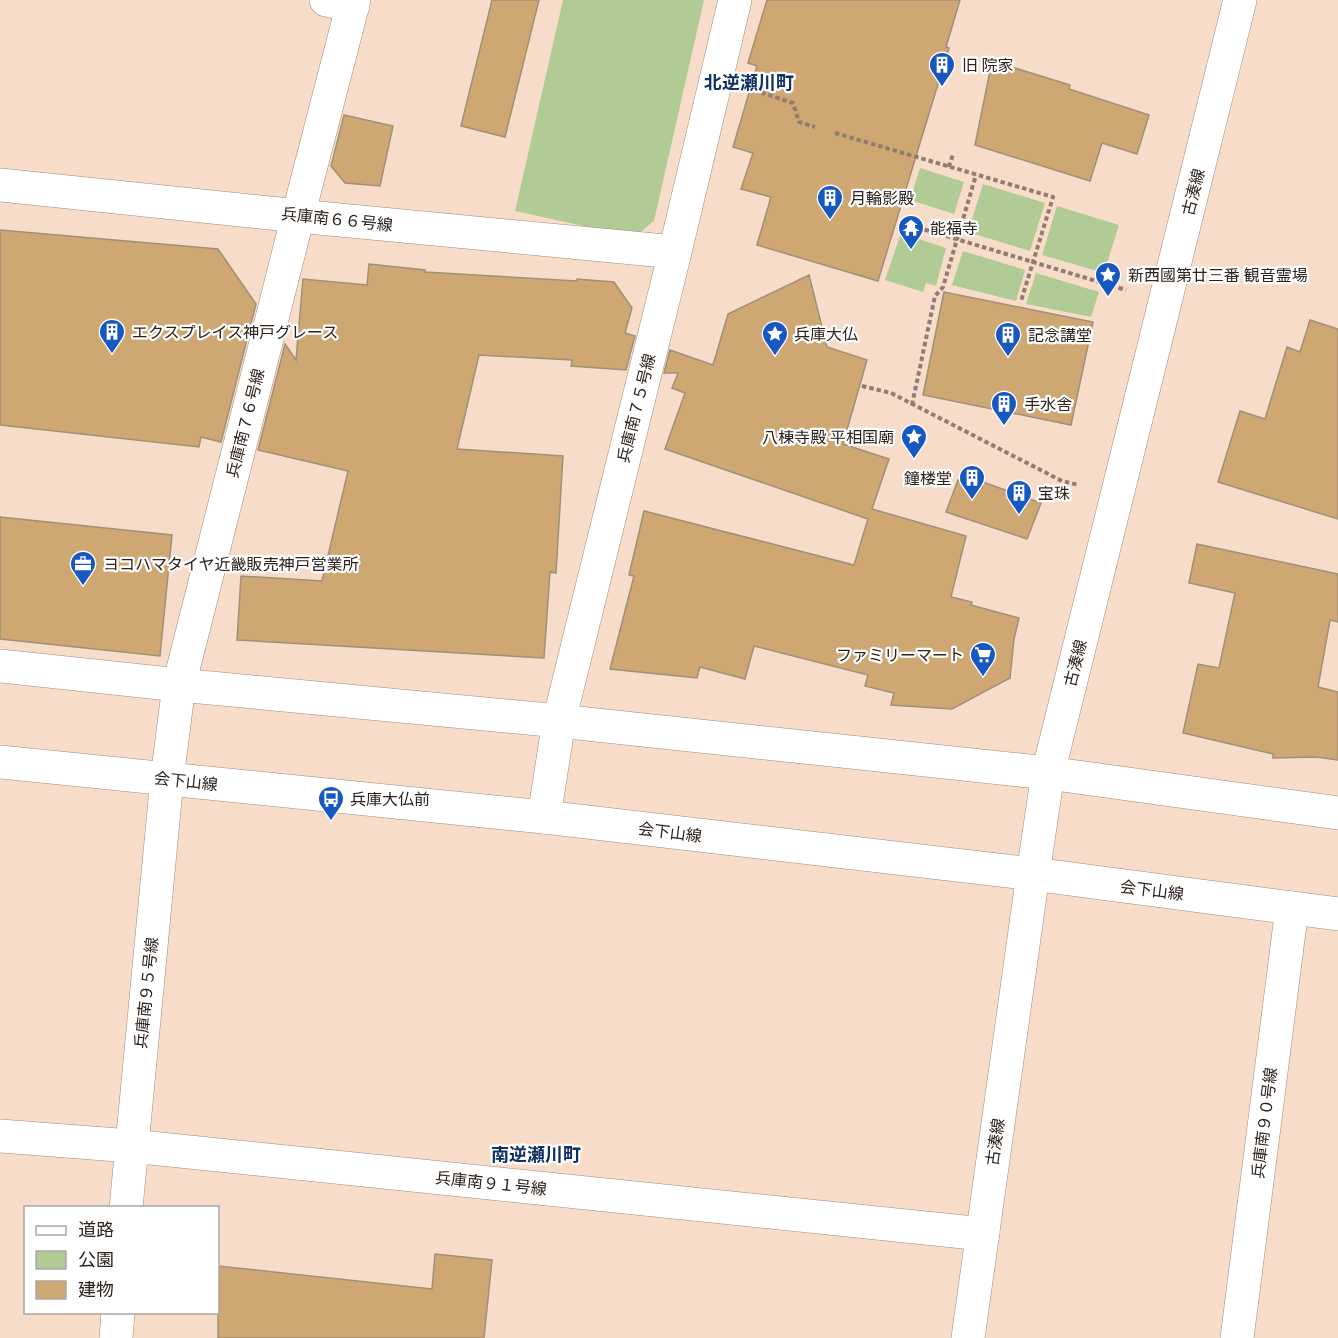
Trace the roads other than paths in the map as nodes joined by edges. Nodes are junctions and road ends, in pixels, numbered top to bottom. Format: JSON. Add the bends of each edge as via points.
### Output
{"nodes":[{"id":1,"x":735,"y":0,"type":"edge"},
{"id":2,"x":1240,"y":0,"type":"edge"},
{"id":3,"x":344,"y":2,"type":"edge"},
{"id":4,"x":0,"y":185,"type":"edge"},
{"id":5,"x":298,"y":216,"type":"junction"},
{"id":6,"x":675,"y":252,"type":"junction"},
{"id":7,"x":0,"y":666,"type":"edge"},
{"id":8,"x":179,"y":685,"type":"junction"},
{"id":9,"x":559,"y":721,"type":"junction"},
{"id":10,"x":0,"y":762,"type":"edge"},
{"id":11,"x":1048,"y":773,"type":"junction"},
{"id":12,"x":167,"y":778,"type":"junction"},
{"id":13,"x":1338,"y":813,"type":"edge"},
{"id":14,"x":543,"y":817,"type":"junction"},
{"id":15,"x":1033,"y":874,"type":"junction"},
{"id":16,"x":1292,"y":908,"type":"junction"},
{"id":17,"x":1338,"y":914,"type":"edge"},
{"id":18,"x":0,"y":1136,"type":"edge"},
{"id":19,"x":131,"y":1146,"type":"junction"},
{"id":20,"x":126,"y":1206,"type":"edge"},
{"id":21,"x":982,"y":1234,"type":"junction"},
{"id":22,"x":118,"y":1314,"type":"edge"},
{"id":23,"x":116,"y":1338,"type":"edge"},
{"id":24,"x":968,"y":1338,"type":"edge"},
{"id":25,"x":1237,"y":1338,"type":"edge"}],
"edges":[{"from":1,"to":6,"type":"street","name":"兵庫南７５号線"},
{"from":2,"to":11,"type":"street","name":"古湊線"},
{"from":3,"to":5,"type":"street","name":"兵庫南７６号線"},
{"from":4,"to":5,"type":"street","name":"兵庫南６６号線"},
{"from":5,"to":6,"type":"street","name":"兵庫南６６号線"},
{"from":5,"to":8,"type":"street","name":"兵庫南７６号線"},
{"from":6,"to":9,"type":"street","name":"兵庫南７５号線"},
{"from":7,"to":8,"type":"street"},
{"from":8,"to":9,"type":"street"},
{"from":8,"to":12,"type":"street","name":"兵庫南７６号線"},
{"from":9,"to":11,"type":"street"},
{"from":9,"to":14,"type":"street","name":"兵庫南７５号線"},
{"from":10,"to":12,"type":"street","name":"会下山線"},
{"from":11,"to":13,"type":"street"},
{"from":11,"to":15,"type":"street","name":"古湊線"},
{"from":12,"to":14,"type":"street","name":"会下山線"},
{"from":12,"to":19,"type":"street","name":"兵庫南９５号線"},
{"from":14,"to":15,"type":"street","name":"会下山線"},
{"from":15,"to":16,"type":"street","name":"会下山線"},
{"from":15,"to":21,"type":"street","name":"古湊線"},
{"from":16,"to":17,"type":"street","name":"会下山線"},
{"from":16,"to":25,"type":"street","name":"兵庫南９０号線"},
{"from":18,"to":19,"type":"street","name":"兵庫南９１号線"},
{"from":19,"to":20,"type":"street","name":"兵庫南９５号線"},
{"from":19,"to":21,"type":"street","name":"兵庫南９１号線"},
{"from":21,"to":24,"type":"street","name":"古湊線"},
{"from":22,"to":23,"type":"street"}]}
